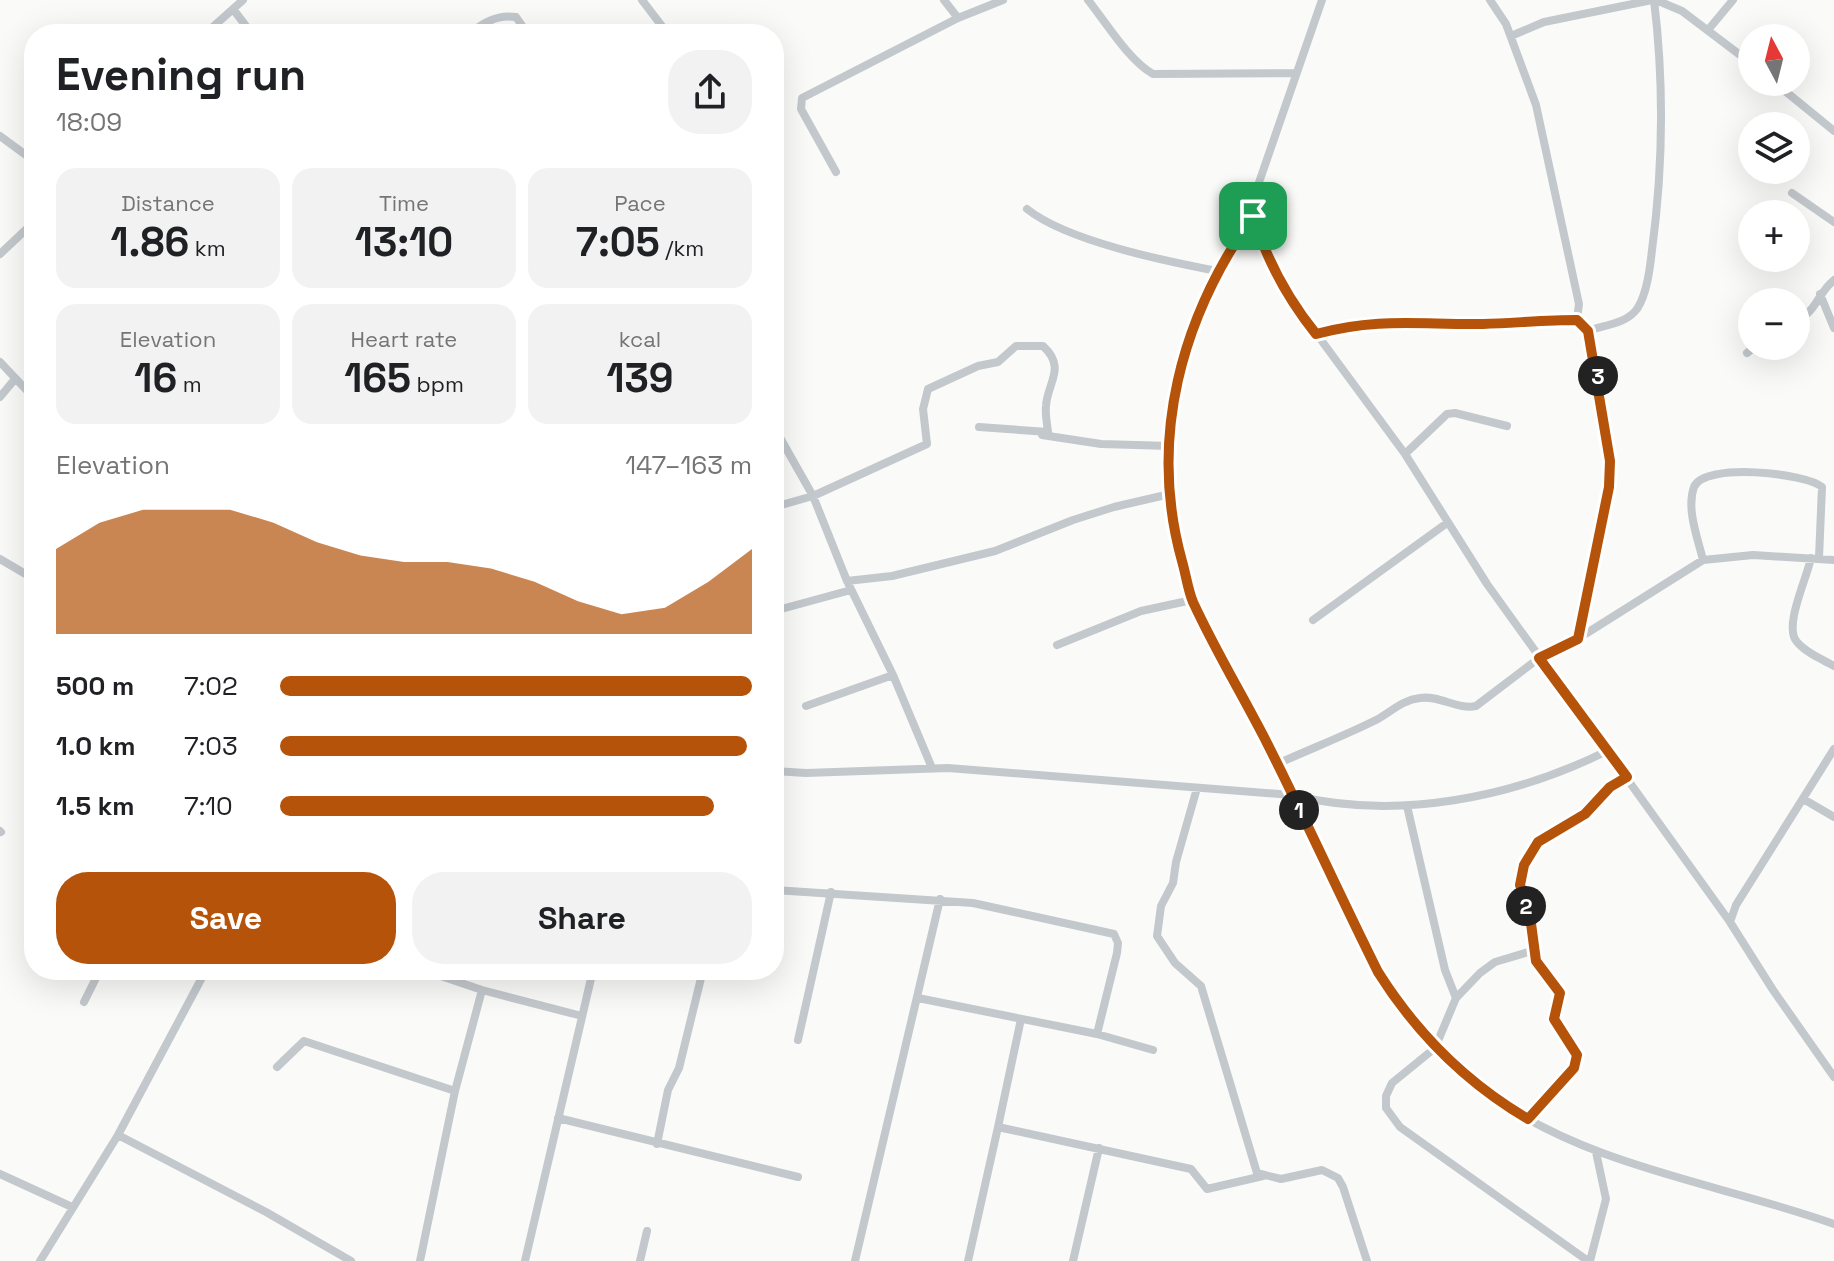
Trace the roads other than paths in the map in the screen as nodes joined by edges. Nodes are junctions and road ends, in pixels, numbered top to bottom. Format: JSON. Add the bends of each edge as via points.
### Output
{"nodes":[{"id":1,"x":243,"y":0,"type":"edge"},
{"id":2,"x":642,"y":0,"type":"edge"},
{"id":3,"x":944,"y":0,"type":"edge"},
{"id":4,"x":1003,"y":0,"type":"edge"},
{"id":5,"x":1088,"y":0,"type":"edge"},
{"id":6,"x":1322,"y":0,"type":"edge"},
{"id":7,"x":1490,"y":0,"type":"edge"},
{"id":8,"x":1654,"y":0,"type":"edge"},
{"id":9,"x":1733,"y":0,"type":"edge"},
{"id":10,"x":233,"y":9,"type":"junction"},
{"id":11,"x":958,"y":18,"type":"junction"},
{"id":12,"x":216,"y":24,"type":"edge"},
{"id":13,"x":244,"y":24,"type":"edge"},
{"id":14,"x":483,"y":24,"type":"edge"},
{"id":15,"x":521,"y":24,"type":"edge"},
{"id":16,"x":660,"y":24,"type":"edge"},
{"id":17,"x":1708,"y":30,"type":"junction"},
{"id":18,"x":1511,"y":36,"type":"junction"},
{"id":19,"x":1738,"y":53,"type":"edge"},
{"id":20,"x":1296,"y":73,"type":"junction"},
{"id":21,"x":1791,"y":96,"type":"edge"},
{"id":22,"x":1834,"y":131,"type":"edge"},
{"id":23,"x":0,"y":136,"type":"edge"},
{"id":24,"x":24,"y":154,"type":"edge"},
{"id":25,"x":836,"y":172,"type":"dead end"},
{"id":26,"x":1792,"y":193,"type":"dead end"},
{"id":27,"x":1027,"y":209,"type":"dead end"},
{"id":28,"x":1253,"y":216,"type":"junction"},
{"id":29,"x":1834,"y":222,"type":"edge"},
{"id":30,"x":24,"y":231,"type":"edge"},
{"id":31,"x":0,"y":254,"type":"edge"},
{"id":32,"x":1217,"y":271,"type":"junction"},
{"id":33,"x":1834,"y":280,"type":"edge"},
{"id":34,"x":1820,"y":294,"type":"junction"},
{"id":35,"x":1810,"y":314,"type":"edge"},
{"id":36,"x":1577,"y":320,"type":"junction"},
{"id":37,"x":1834,"y":328,"type":"edge"},
{"id":38,"x":1588,"y":331,"type":"junction"},
{"id":39,"x":1316,"y":334,"type":"junction"},
{"id":40,"x":0,"y":362,"type":"edge"},
{"id":41,"x":15,"y":379,"type":"junction"},
{"id":42,"x":24,"y":388,"type":"edge"},
{"id":43,"x":0,"y":397,"type":"edge"},
{"id":44,"x":1507,"y":426,"type":"dead end"},
{"id":45,"x":979,"y":427,"type":"dead end"},
{"id":46,"x":1048,"y":432,"type":"junction"},
{"id":47,"x":784,"y":445,"type":"edge"},
{"id":48,"x":1170,"y":446,"type":"junction"},
{"id":49,"x":1405,"y":454,"type":"junction"},
{"id":50,"x":1817,"y":483,"type":"junction"},
{"id":51,"x":1834,"y":484,"type":"edge"},
{"id":52,"x":1170,"y":494,"type":"junction"},
{"id":53,"x":813,"y":496,"type":"junction"},
{"id":54,"x":784,"y":504,"type":"edge"},
{"id":55,"x":1447,"y":523,"type":"junction"},
{"id":56,"x":1815,"y":558,"type":"junction"},
{"id":57,"x":0,"y":559,"type":"edge"},
{"id":58,"x":1703,"y":560,"type":"junction"},
{"id":59,"x":1834,"y":560,"type":"edge"},
{"id":60,"x":24,"y":573,"type":"edge"},
{"id":61,"x":849,"y":585,"type":"junction"},
{"id":62,"x":1192,"y":600,"type":"junction"},
{"id":63,"x":784,"y":608,"type":"edge"},
{"id":64,"x":1313,"y":620,"type":"dead end"},
{"id":65,"x":1578,"y":639,"type":"junction"},
{"id":66,"x":1057,"y":645,"type":"dead end"},
{"id":67,"x":1539,"y":658,"type":"junction"},
{"id":68,"x":1834,"y":666,"type":"edge"},
{"id":69,"x":893,"y":675,"type":"junction"},
{"id":70,"x":806,"y":706,"type":"dead end"},
{"id":71,"x":1834,"y":749,"type":"edge"},
{"id":72,"x":1609,"y":750,"type":"junction"},
{"id":73,"x":1277,"y":764,"type":"junction"},
{"id":74,"x":932,"y":768,"type":"junction"},
{"id":75,"x":784,"y":772,"type":"edge"},
{"id":76,"x":1627,"y":777,"type":"junction"},
{"id":77,"x":1197,"y":788,"type":"junction"},
{"id":78,"x":1292,"y":795,"type":"junction"},
{"id":79,"x":1805,"y":800,"type":"junction"},
{"id":80,"x":1407,"y":806,"type":"junction"},
{"id":81,"x":1834,"y":817,"type":"edge"},
{"id":82,"x":784,"y":890,"type":"edge"},
{"id":83,"x":831,"y":892,"type":"junction"},
{"id":84,"x":940,"y":899,"type":"junction"},
{"id":85,"x":1730,"y":922,"type":"junction"},
{"id":86,"x":1535,"y":950,"type":"junction"},
{"id":87,"x":95,"y":980,"type":"edge"},
{"id":88,"x":201,"y":980,"type":"edge"},
{"id":89,"x":452,"y":980,"type":"edge"},
{"id":90,"x":591,"y":980,"type":"edge"},
{"id":91,"x":701,"y":980,"type":"edge"},
{"id":92,"x":482,"y":990,"type":"junction"},
{"id":93,"x":918,"y":998,"type":"junction"},
{"id":94,"x":1456,"y":998,"type":"junction"},
{"id":95,"x":84,"y":1002,"type":"dead end"},
{"id":96,"x":582,"y":1016,"type":"junction"},
{"id":97,"x":1021,"y":1019,"type":"junction"},
{"id":98,"x":1097,"y":1034,"type":"junction"},
{"id":99,"x":798,"y":1040,"type":"dead end"},
{"id":100,"x":1435,"y":1048,"type":"junction"},
{"id":101,"x":1153,"y":1050,"type":"dead end"},
{"id":102,"x":277,"y":1067,"type":"dead end"},
{"id":103,"x":1834,"y":1077,"type":"edge"},
{"id":104,"x":455,"y":1091,"type":"junction"},
{"id":105,"x":558,"y":1118,"type":"junction"},
{"id":106,"x":1528,"y":1119,"type":"junction"},
{"id":107,"x":998,"y":1127,"type":"junction"},
{"id":108,"x":118,"y":1135,"type":"junction"},
{"id":109,"x":657,"y":1144,"type":"junction"},
{"id":110,"x":1099,"y":1148,"type":"junction"},
{"id":111,"x":1596,"y":1152,"type":"junction"},
{"id":112,"x":0,"y":1174,"type":"edge"},
{"id":113,"x":1263,"y":1176,"type":"junction"},
{"id":114,"x":798,"y":1177,"type":"dead end"},
{"id":115,"x":72,"y":1207,"type":"junction"},
{"id":116,"x":1834,"y":1224,"type":"edge"},
{"id":117,"x":647,"y":1231,"type":"dead end"},
{"id":118,"x":40,"y":1261,"type":"edge"},
{"id":119,"x":351,"y":1261,"type":"edge"},
{"id":120,"x":420,"y":1261,"type":"edge"},
{"id":121,"x":525,"y":1261,"type":"edge"},
{"id":122,"x":640,"y":1261,"type":"edge"},
{"id":123,"x":855,"y":1261,"type":"edge"},
{"id":124,"x":968,"y":1261,"type":"edge"},
{"id":125,"x":1073,"y":1261,"type":"edge"},
{"id":126,"x":1367,"y":1261,"type":"edge"},
{"id":127,"x":1589,"y":1261,"type":"edge"}],
"edges":[{"from":1,"to":10,"type":"street"},
{"from":2,"to":16,"type":"street"},
{"from":3,"to":11,"type":"street"},
{"from":4,"to":11,"type":"street"},
{"from":5,"to":20,"type":"street","via":[[1153,74]]},
{"from":6,"to":20,"type":"street"},
{"from":7,"to":18,"type":"street"},
{"from":8,"to":17,"type":"street","via":[[1666,2]]},
{"from":8,"to":18,"type":"street","via":[[1544,22]]},
{"from":8,"to":38,"type":"street","via":[[1663,151],[1650,265],[1633,313]]},
{"from":9,"to":17,"type":"street"},
{"from":10,"to":12,"type":"street"},
{"from":10,"to":13,"type":"street"},
{"from":11,"to":25,"type":"street","via":[[802,98],[801,109]]},
{"from":14,"to":15,"type":"street","via":[[504,15]]},
{"from":17,"to":19,"type":"street"},
{"from":18,"to":36,"type":"street","via":[[1544,136],[1579,304]]},
{"from":20,"to":28,"type":"street","via":[[1255,194]]},
{"from":21,"to":22,"type":"street"},
{"from":23,"to":24,"type":"street"},
{"from":26,"to":29,"type":"street"},
{"from":27,"to":32,"type":"street","via":[[1050,224],[1143,255]]},
{"from":28,"to":32,"type":"street"},
{"from":28,"to":39,"type":"street","via":[[1265,254]]},
{"from":30,"to":31,"type":"street"},
{"from":32,"to":48,"type":"street","via":[[1186,344]]},
{"from":33,"to":34,"type":"street"},
{"from":34,"to":35,"type":"street"},
{"from":34,"to":37,"type":"street"},
{"from":36,"to":38,"type":"street"},
{"from":36,"to":39,"type":"street","via":[[1381,321]]},
{"from":38,"to":65,"type":"street","via":[[1610,461]]},
{"from":39,"to":49,"type":"street"},
{"from":40,"to":41,"type":"street"},
{"from":41,"to":42,"type":"street"},
{"from":41,"to":43,"type":"street"},
{"from":44,"to":49,"type":"street","via":[[1447,414]]},
{"from":45,"to":46,"type":"street"},
{"from":46,"to":48,"type":"street","via":[[1042,435]]},
{"from":46,"to":53,"type":"street","via":[[1051,357],[1043,346],[1016,346],[998,362],[928,389],[923,409],[927,444]]},
{"from":47,"to":53,"type":"street"},
{"from":48,"to":52,"type":"street"},
{"from":49,"to":55,"type":"street"},
{"from":50,"to":51,"type":"street"},
{"from":50,"to":56,"type":"street","via":[[1823,493]]},
{"from":50,"to":58,"type":"street","via":[[1738,471],[1705,476],[1696,483],[1692,500]]},
{"from":52,"to":61,"type":"street","via":[[1073,520],[995,551]]},
{"from":52,"to":62,"type":"street"},
{"from":53,"to":54,"type":"street"},
{"from":53,"to":61,"type":"street"},
{"from":55,"to":64,"type":"street"},
{"from":55,"to":67,"type":"street"},
{"from":56,"to":58,"type":"street","via":[[1753,555]]},
{"from":56,"to":59,"type":"street"},
{"from":56,"to":68,"type":"street","via":[[1791,634]]},
{"from":57,"to":60,"type":"street"},
{"from":58,"to":65,"type":"street"},
{"from":61,"to":63,"type":"street"},
{"from":61,"to":69,"type":"street"},
{"from":62,"to":66,"type":"street","via":[[1141,611]]},
{"from":62,"to":73,"type":"street"},
{"from":65,"to":67,"type":"street"},
{"from":67,"to":72,"type":"street"},
{"from":67,"to":73,"type":"street","via":[[1476,706],[1437,698],[1402,703],[1379,719]]},
{"from":69,"to":70,"type":"street"},
{"from":69,"to":74,"type":"street"},
{"from":71,"to":79,"type":"street"},
{"from":72,"to":76,"type":"street"},
{"from":72,"to":80,"type":"street","via":[[1532,783]]},
{"from":73,"to":78,"type":"street"},
{"from":74,"to":75,"type":"street"},
{"from":74,"to":77,"type":"street"},
{"from":76,"to":85,"type":"street"},
{"from":76,"to":86,"type":"street","via":[[1529,852],[1520,885]]},
{"from":77,"to":78,"type":"street"},
{"from":77,"to":113,"type":"street","via":[[1157,936],[1175,963],[1201,986],[1252,1160]]},
{"from":78,"to":80,"type":"street","via":[[1331,804]]},
{"from":78,"to":100,"type":"street","via":[[1378,972]]},
{"from":79,"to":81,"type":"street"},
{"from":79,"to":85,"type":"street","via":[[1748,884]]},
{"from":80,"to":94,"type":"street"},
{"from":82,"to":83,"type":"street"},
{"from":83,"to":84,"type":"street"},
{"from":83,"to":99,"type":"street"},
{"from":84,"to":93,"type":"street"},
{"from":84,"to":98,"type":"street","via":[[1114,934],[1117,953]]},
{"from":85,"to":103,"type":"street"},
{"from":86,"to":94,"type":"street","via":[[1495,962]]},
{"from":86,"to":106,"type":"street","via":[[1536,961],[1560,993],[1554,1019],[1577,1060]]},
{"from":87,"to":95,"type":"street"},
{"from":88,"to":108,"type":"street"},
{"from":89,"to":92,"type":"street"},
{"from":90,"to":96,"type":"street"},
{"from":91,"to":109,"type":"street"},
{"from":92,"to":96,"type":"street"},
{"from":92,"to":104,"type":"street"},
{"from":93,"to":97,"type":"street"},
{"from":93,"to":123,"type":"street"},
{"from":94,"to":100,"type":"street"},
{"from":96,"to":105,"type":"street"},
{"from":97,"to":98,"type":"street"},
{"from":97,"to":107,"type":"street"},
{"from":98,"to":101,"type":"street"},
{"from":100,"to":106,"type":"street","via":[[1490,1096]]},
{"from":100,"to":127,"type":"street","via":[[1392,1083],[1386,1108],[1400,1127]]},
{"from":102,"to":104,"type":"street","via":[[304,1041]]},
{"from":104,"to":120,"type":"street"},
{"from":105,"to":109,"type":"street"},
{"from":105,"to":121,"type":"street"},
{"from":106,"to":111,"type":"street"},
{"from":107,"to":110,"type":"street"},
{"from":107,"to":124,"type":"street"},
{"from":108,"to":115,"type":"street"},
{"from":108,"to":119,"type":"street"},
{"from":109,"to":114,"type":"street"},
{"from":110,"to":113,"type":"street","via":[[1191,1169],[1207,1189]]},
{"from":110,"to":125,"type":"street"},
{"from":111,"to":116,"type":"street"},
{"from":111,"to":127,"type":"street","via":[[1606,1199]]},
{"from":112,"to":115,"type":"street"},
{"from":113,"to":126,"type":"street","via":[[1281,1179],[1322,1170],[1338,1178]]},
{"from":115,"to":118,"type":"street"},
{"from":117,"to":122,"type":"street"}]}
